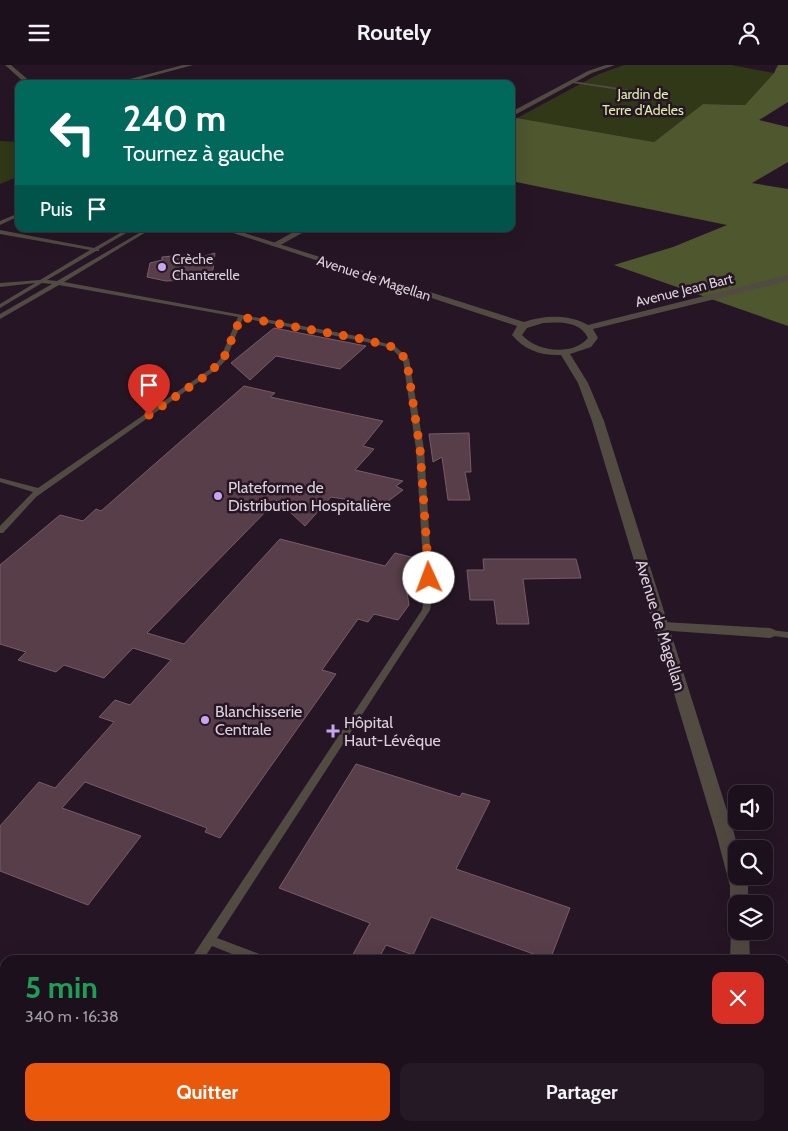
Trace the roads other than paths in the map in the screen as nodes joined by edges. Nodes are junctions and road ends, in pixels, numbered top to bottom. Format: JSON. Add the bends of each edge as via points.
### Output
{"nodes":[{"id":1,"x":8,"y":65,"type":"edge"},
{"id":2,"x":190,"y":65,"type":"edge"},
{"id":3,"x":612,"y":65,"type":"edge"},
{"id":4,"x":25,"y":80,"type":"edge"},
{"id":5,"x":130,"y":80,"type":"edge"},
{"id":6,"x":573,"y":82,"type":"junction"},
{"id":7,"x":646,"y":93,"type":"dead end"},
{"id":8,"x":515,"y":113,"type":"edge"},
{"id":9,"x":15,"y":216,"type":"edge"},
{"id":10,"x":0,"y":223,"type":"edge"},
{"id":11,"x":0,"y":232,"type":"edge"},
{"id":12,"x":125,"y":232,"type":"edge"},
{"id":13,"x":144,"y":232,"type":"edge"},
{"id":14,"x":234,"y":232,"type":"edge"},
{"id":15,"x":298,"y":232,"type":"edge"},
{"id":16,"x":274,"y":245,"type":"junction"},
{"id":17,"x":94,"y":249,"type":"junction"},
{"id":18,"x":109,"y":252,"type":"junction"},
{"id":19,"x":788,"y":278,"type":"edge"},
{"id":20,"x":40,"y":282,"type":"junction"},
{"id":21,"x":58,"y":283,"type":"junction"},
{"id":22,"x":0,"y":285,"type":"edge"},
{"id":23,"x":0,"y":306,"type":"edge"},
{"id":24,"x":0,"y":317,"type":"edge"},
{"id":25,"x":241,"y":317,"type":"junction"},
{"id":26,"x":524,"y":325,"type":"junction"},
{"id":27,"x":587,"y":328,"type":"junction"},
{"id":28,"x":564,"y":352,"type":"junction"},
{"id":29,"x":0,"y":480,"type":"edge"},
{"id":30,"x":39,"y":491,"type":"junction"},
{"id":31,"x":0,"y":531,"type":"edge"},
{"id":32,"x":663,"y":627,"type":"junction"},
{"id":33,"x":770,"y":633,"type":"joint"},
{"id":34,"x":788,"y":635,"type":"edge"},
{"id":35,"x":739,"y":895,"type":"edge"},
{"id":36,"x":209,"y":940,"type":"junction"},
{"id":37,"x":740,"y":940,"type":"edge"},
{"id":38,"x":199,"y":955,"type":"edge"},
{"id":39,"x":248,"y":955,"type":"edge"},
{"id":40,"x":740,"y":955,"type":"edge"}],
"edges":[{"from":1,"to":4,"type":"street"},
{"from":2,"to":5,"type":"street"},
{"from":3,"to":6,"type":"street"},
{"from":6,"to":7,"type":"lane"},
{"from":6,"to":8,"type":"street"},
{"from":9,"to":10,"type":"lane"},
{"from":11,"to":17,"type":"lane"},
{"from":12,"to":17,"type":"lane"},
{"from":13,"to":18,"type":"lane"},
{"from":14,"to":16,"type":"street","name":"Avenue de Magellan"},
{"from":15,"to":16,"type":"street"},
{"from":16,"to":26,"type":"street","name":"Avenue de Magellan"},
{"from":17,"to":18,"type":"lane"},
{"from":17,"to":20,"type":"lane"},
{"from":18,"to":21,"type":"lane"},
{"from":19,"to":27,"type":"street","name":"Avenue Jean Bart"},
{"from":20,"to":21,"type":"lane"},
{"from":20,"to":22,"type":"lane"},
{"from":20,"to":23,"type":"lane"},
{"from":21,"to":24,"type":"lane"},
{"from":21,"to":25,"type":"lane"},
{"from":25,"to":30,"type":"lane","via":[[223,360],[215,368]]},
{"from":25,"to":36,"type":"lane","via":[[362,339],[393,347],[406,359],[420,449],[429,594],[426,610]]},
{"from":26,"to":27,"type":"street","via":[[556,319]]},
{"from":26,"to":28,"type":"street","via":[[517,335],[527,346]]},
{"from":27,"to":28,"type":"street","via":[[594,338],[591,343],[576,351]]},
{"from":28,"to":32,"type":"street","name":"Avenue de Magellan","via":[[591,399]]},
{"from":29,"to":30,"type":"lane"},
{"from":30,"to":31,"type":"lane"},
{"from":32,"to":33,"type":"street"},
{"from":32,"to":35,"type":"street","name":"Avenue de Magellan","via":[[725,833]]},
{"from":33,"to":34,"type":"lane"},
{"from":36,"to":38,"type":"lane"},
{"from":36,"to":39,"type":"lane"},
{"from":37,"to":40,"type":"street"}]}
